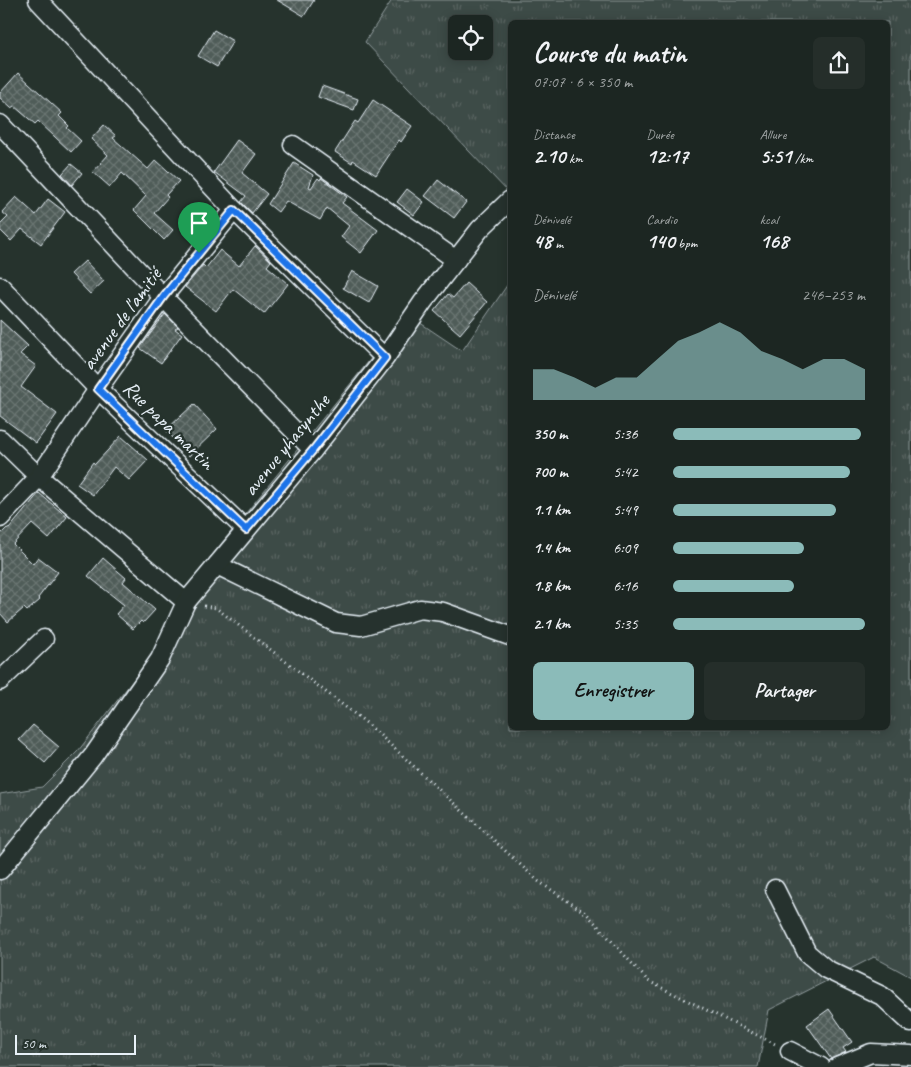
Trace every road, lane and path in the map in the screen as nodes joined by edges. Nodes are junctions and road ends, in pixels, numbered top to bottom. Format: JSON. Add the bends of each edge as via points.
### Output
{"nodes":[{"id":1,"x":38,"y":0,"type":"edge"},
{"id":2,"x":0,"y":124,"type":"edge"},
{"id":3,"x":293,"y":145,"type":"dead end"},
{"id":4,"x":508,"y":202,"type":"edge"},
{"id":5,"x":234,"y":210,"type":"junction"},
{"id":6,"x":456,"y":260,"type":"junction"},
{"id":7,"x":0,"y":286,"type":"edge"},
{"id":8,"x":164,"y":296,"type":"junction"},
{"id":9,"x":385,"y":358,"type":"junction"},
{"id":10,"x":98,"y":389,"type":"junction"},
{"id":11,"x":0,"y":439,"type":"edge"},
{"id":12,"x":313,"y":450,"type":"junction"},
{"id":13,"x":40,"y":477,"type":"junction"},
{"id":14,"x":0,"y":518,"type":"edge"},
{"id":15,"x":246,"y":530,"type":"junction"},
{"id":16,"x":216,"y":565,"type":"junction"},
{"id":17,"x":186,"y":602,"type":"junction"},
{"id":18,"x":508,"y":635,"type":"edge"},
{"id":19,"x":44,"y":639,"type":"dead end"},
{"id":20,"x":0,"y":681,"type":"edge"},
{"id":21,"x":0,"y":870,"type":"edge"},
{"id":22,"x":775,"y":889,"type":"dead end"},
{"id":23,"x":911,"y":1023,"type":"edge"},
{"id":24,"x":790,"y":1051,"type":"joint"},
{"id":25,"x":911,"y":1055,"type":"edge"},
{"id":26,"x":821,"y":1067,"type":"edge"},
{"id":27,"x":837,"y":1067,"type":"edge"}],
"edges":[{"from":1,"to":5,"type":"street"},
{"from":2,"to":8,"type":"street"},
{"from":3,"to":6,"type":"street"},
{"from":4,"to":6,"type":"street","name":"avenue yhasynthe","via":[[480,229]]},
{"from":5,"to":8,"type":"street","name":"avenue de l'amitié"},
{"from":5,"to":9,"type":"street"},
{"from":6,"to":9,"type":"street","name":"avenue yhasynthe"},
{"from":7,"to":10,"type":"street","name":"Rue papa martin"},
{"from":8,"to":10,"type":"street","name":"avenue de l'amitié"},
{"from":8,"to":12,"type":"street"},
{"from":9,"to":12,"type":"street","name":"avenue yhasynthe"},
{"from":10,"to":13,"type":"street","name":"avenue de l'amitié"},
{"from":10,"to":15,"type":"street","name":"Rue papa martin"},
{"from":11,"to":13,"type":"street"},
{"from":12,"to":15,"type":"street","name":"avenue yhasynthe"},
{"from":13,"to":14,"type":"street","name":"avenue de l'amitié"},
{"from":13,"to":17,"type":"street"},
{"from":15,"to":16,"type":"street","name":"avenue yhasynthe"},
{"from":16,"to":17,"type":"street","name":"avenue yhasynthe"},
{"from":16,"to":18,"type":"street","via":[[336,623],[361,626],[420,609],[443,612]]},
{"from":17,"to":21,"type":"street","name":"avenue yhasynthe","via":[[160,659],[92,756]]},
{"from":17,"to":24,"type":"path","via":[[216,608],[369,725],[538,881],[587,914],[648,981]]},
{"from":19,"to":20,"type":"street"},
{"from":22,"to":23,"type":"street","via":[[807,953],[826,969],[882,996]]},
{"from":24,"to":26,"type":"street"},
{"from":25,"to":27,"type":"street","via":[[871,1053]]}]}
